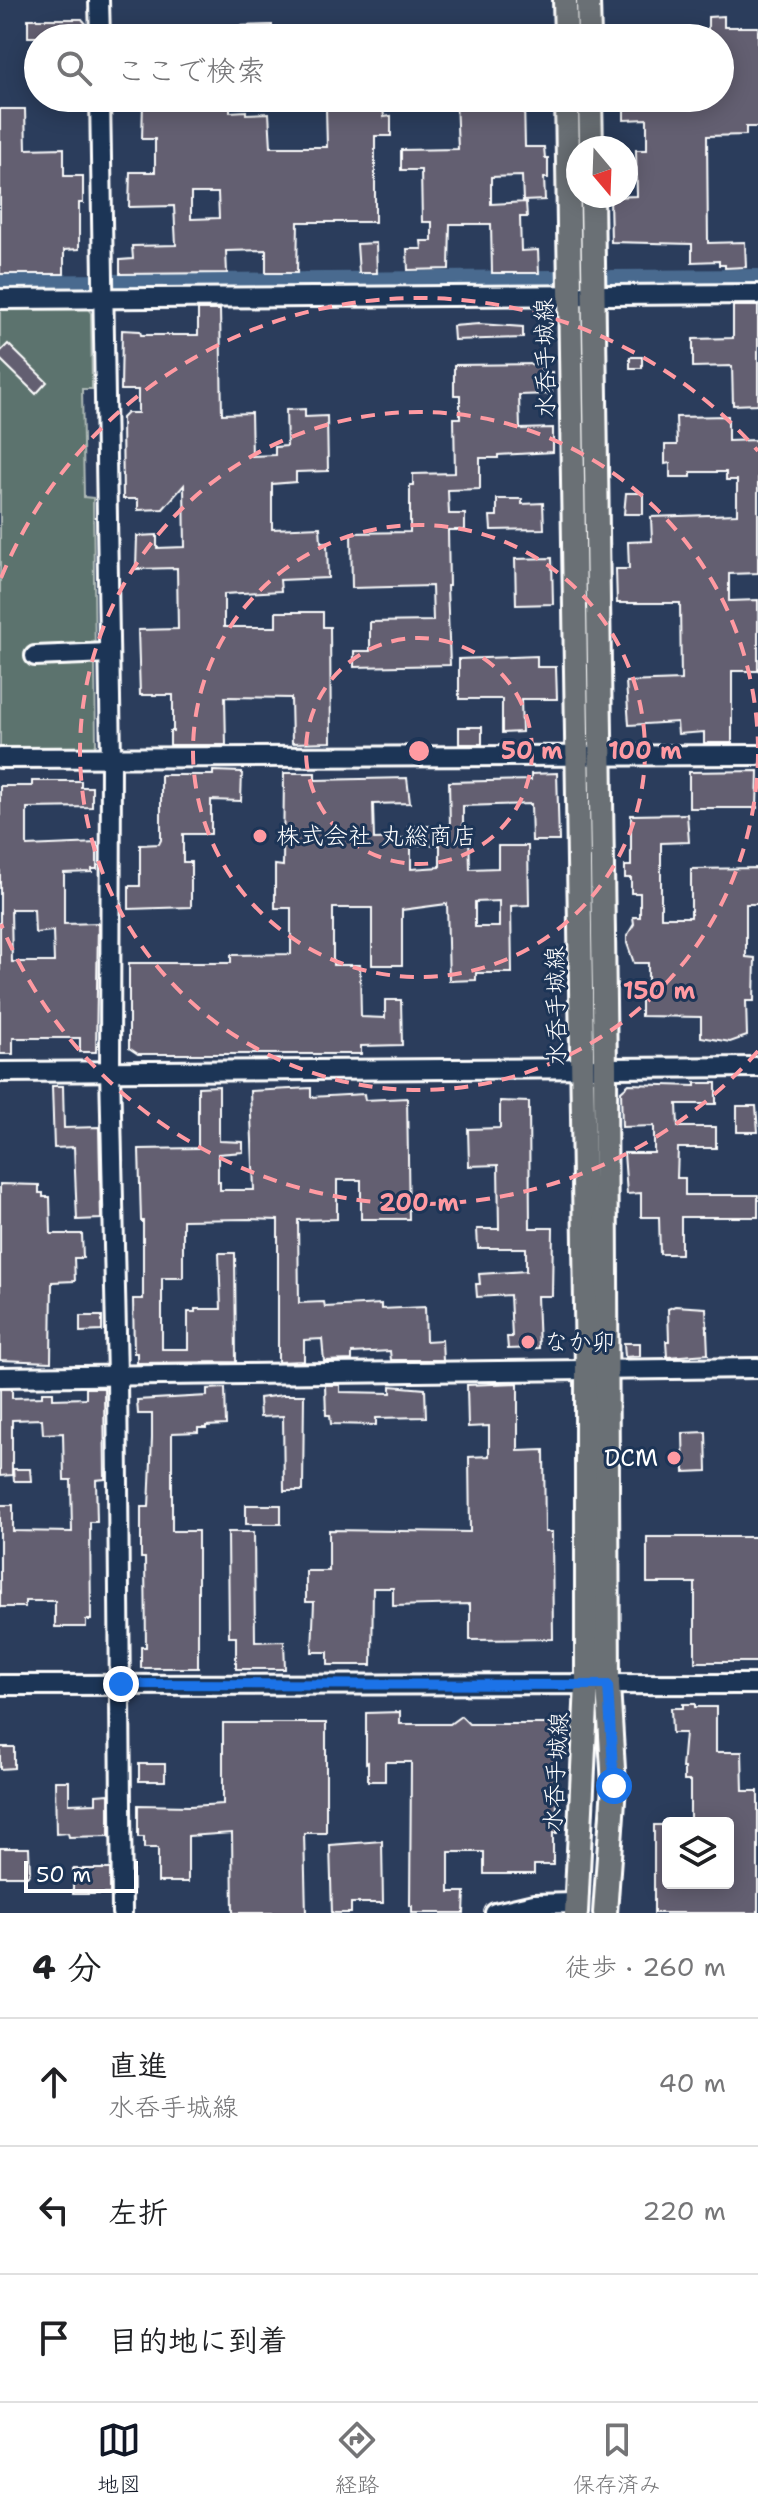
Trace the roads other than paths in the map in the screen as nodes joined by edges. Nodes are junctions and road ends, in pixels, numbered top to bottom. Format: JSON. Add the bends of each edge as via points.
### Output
{"nodes":[{"id":1,"x":99,"y":0,"type":"edge"},
{"id":2,"x":565,"y":0,"type":"edge"},
{"id":3,"x":588,"y":0,"type":"edge"},
{"id":4,"x":100,"y":24,"type":"edge"},
{"id":5,"x":566,"y":24,"type":"edge"},
{"id":6,"x":589,"y":24,"type":"edge"},
{"id":7,"x":100,"y":112,"type":"edge"},
{"id":8,"x":567,"y":112,"type":"edge"},
{"id":9,"x":590,"y":112,"type":"edge"},
{"id":10,"x":591,"y":136,"type":"edge"},
{"id":11,"x":592,"y":208,"type":"edge"},
{"id":12,"x":758,"y":294,"type":"edge"},
{"id":13,"x":594,"y":296,"type":"junction"},
{"id":14,"x":570,"y":297,"type":"junction"},
{"id":15,"x":0,"y":299,"type":"edge"},
{"id":16,"x":104,"y":299,"type":"junction"},
{"id":17,"x":109,"y":653,"type":"junction"},
{"id":18,"x":35,"y":656,"type":"dead end"},
{"id":19,"x":758,"y":755,"type":"edge"},
{"id":20,"x":588,"y":756,"type":"junction"},
{"id":21,"x":0,"y":758,"type":"edge"},
{"id":22,"x":111,"y":758,"type":"junction"},
{"id":23,"x":758,"y":1067,"type":"edge"},
{"id":24,"x":594,"y":1069,"type":"junction"},
{"id":25,"x":110,"y":1070,"type":"junction"},
{"id":26,"x":0,"y":1072,"type":"edge"},
{"id":27,"x":758,"y":1368,"type":"edge"},
{"id":28,"x":597,"y":1370,"type":"junction"},
{"id":29,"x":117,"y":1376,"type":"junction"},
{"id":30,"x":0,"y":1377,"type":"edge"},
{"id":31,"x":121,"y":1684,"type":"junction"},
{"id":32,"x":758,"y":1684,"type":"edge"},
{"id":33,"x":0,"y":1685,"type":"edge"},
{"id":34,"x":598,"y":1685,"type":"junction"},
{"id":35,"x":576,"y":1908,"type":"edge"},
{"id":36,"x":122,"y":1913,"type":"edge"},
{"id":37,"x":495,"y":1913,"type":"edge"},
{"id":38,"x":605,"y":1913,"type":"edge"}],
"edges":[{"from":1,"to":4,"type":"street"},
{"from":2,"to":5,"type":"main road"},
{"from":3,"to":6,"type":"main road"},
{"from":7,"to":16,"type":"street"},
{"from":8,"to":14,"type":"main road","name":"水呑手城線"},
{"from":9,"to":10,"type":"main road"},
{"from":11,"to":13,"type":"main road","name":"水呑手城線"},
{"from":12,"to":13,"type":"street"},
{"from":13,"to":14,"type":"street"},
{"from":13,"to":20,"type":"main road","name":"水呑手城線"},
{"from":14,"to":16,"type":"street"},
{"from":14,"to":20,"type":"main road","name":"水呑手城線"},
{"from":15,"to":16,"type":"street"},
{"from":16,"to":17,"type":"street"},
{"from":17,"to":18,"type":"street"},
{"from":17,"to":22,"type":"street"},
{"from":19,"to":20,"type":"street"},
{"from":20,"to":22,"type":"street"},
{"from":20,"to":24,"type":"main road","name":"水呑手城線"},
{"from":21,"to":22,"type":"street"},
{"from":22,"to":25,"type":"street"},
{"from":23,"to":24,"type":"street"},
{"from":24,"to":25,"type":"street"},
{"from":24,"to":28,"type":"main road","name":"水呑手城線"},
{"from":25,"to":26,"type":"street"},
{"from":25,"to":29,"type":"street"},
{"from":27,"to":28,"type":"street"},
{"from":28,"to":29,"type":"street"},
{"from":28,"to":34,"type":"main road","name":"水呑手城線"},
{"from":29,"to":30,"type":"street"},
{"from":29,"to":31,"type":"street"},
{"from":31,"to":33,"type":"street"},
{"from":31,"to":34,"type":"street"},
{"from":31,"to":36,"type":"street"},
{"from":32,"to":34,"type":"street"},
{"from":34,"to":35,"type":"main road","name":"水呑手城線"},
{"from":34,"to":38,"type":"main road","name":"水呑手城線","via":[[614,1786]]},
{"from":35,"to":37,"type":"street","via":[[534,1904]]}]}
